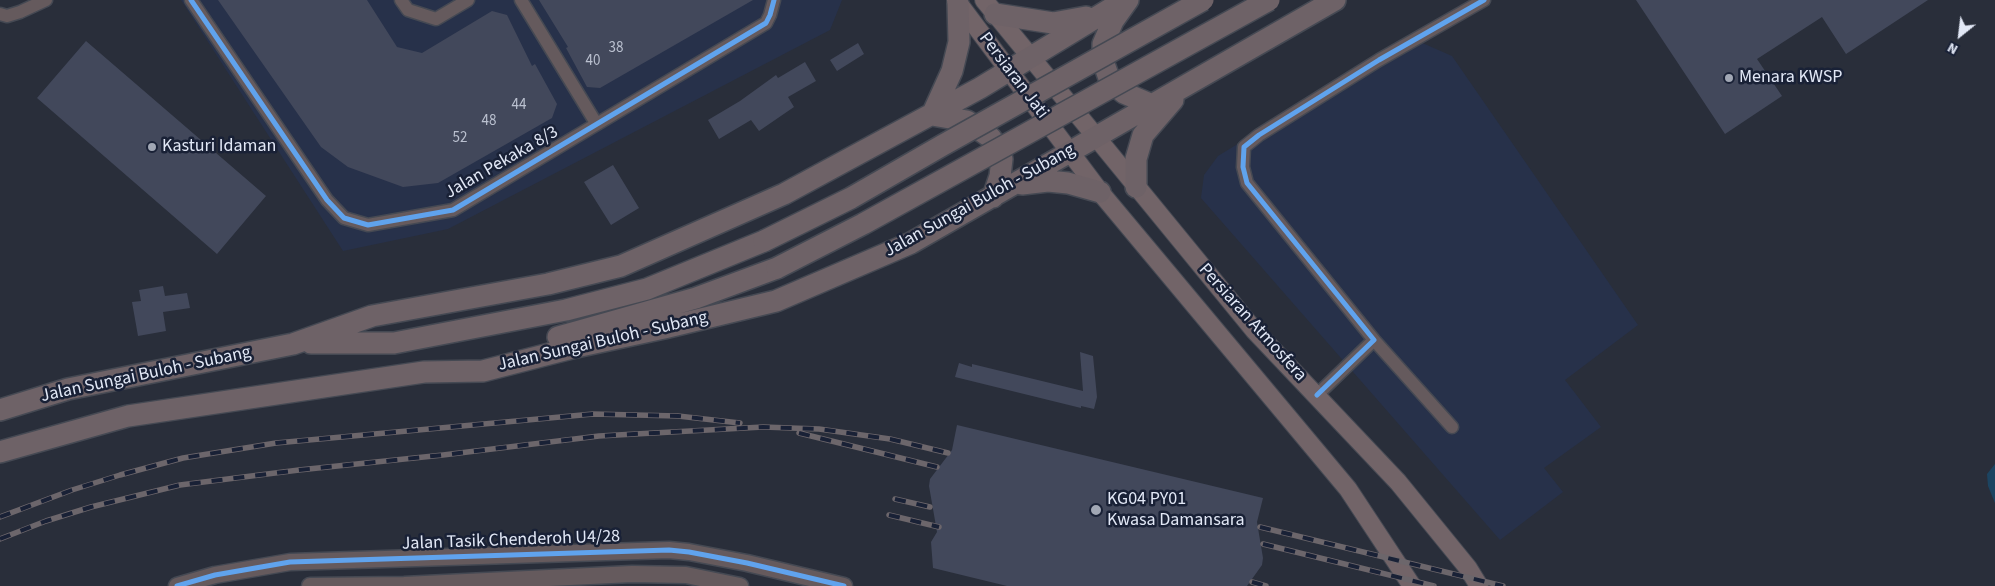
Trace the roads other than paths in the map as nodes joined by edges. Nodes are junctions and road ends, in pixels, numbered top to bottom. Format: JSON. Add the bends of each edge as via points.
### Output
{"nodes":[{"id":1,"x":46,"y":0,"type":"edge"},
{"id":2,"x":191,"y":0,"type":"edge"},
{"id":3,"x":401,"y":0,"type":"edge"},
{"id":4,"x":468,"y":0,"type":"edge"},
{"id":5,"x":521,"y":0,"type":"edge"},
{"id":6,"x":774,"y":0,"type":"edge"},
{"id":7,"x":1126,"y":0,"type":"edge"},
{"id":8,"x":1203,"y":0,"type":"edge"},
{"id":9,"x":1269,"y":0,"type":"edge"},
{"id":10,"x":1334,"y":0,"type":"edge"},
{"id":11,"x":1484,"y":0,"type":"edge"},
{"id":12,"x":957,"y":2,"type":"edge"},
{"id":13,"x":990,"y":7,"type":"edge"},
{"id":14,"x":0,"y":14,"type":"edge"},
{"id":15,"x":1098,"y":15,"type":"junction"},
{"id":16,"x":1029,"y":57,"type":"junction"},
{"id":17,"x":1008,"y":70,"type":"junction"},
{"id":18,"x":1189,"y":83,"type":"junction"},
{"id":19,"x":1152,"y":105,"type":"junction"},
{"id":20,"x":932,"y":115,"type":"junction"},
{"id":21,"x":596,"y":124,"type":"junction"},
{"id":22,"x":1095,"y":137,"type":"junction"},
{"id":23,"x":1070,"y":153,"type":"junction"},
{"id":24,"x":1014,"y":185,"type":"junction"},
{"id":25,"x":1136,"y":187,"type":"junction"},
{"id":26,"x":1100,"y":192,"type":"junction"},
{"id":27,"x":993,"y":197,"type":"junction"},
{"id":28,"x":1374,"y":340,"type":"junction"},
{"id":29,"x":293,"y":344,"type":"junction"},
{"id":30,"x":424,"y":372,"type":"junction"},
{"id":31,"x":1317,"y":395,"type":"junction"},
{"id":32,"x":0,"y":410,"type":"edge"},
{"id":33,"x":1452,"y":427,"type":"dead end"},
{"id":34,"x":0,"y":452,"type":"edge"},
{"id":35,"x":557,"y":578,"type":"junction"},
{"id":36,"x":512,"y":583,"type":"edge"},
{"id":37,"x":177,"y":586,"type":"edge"},
{"id":38,"x":310,"y":586,"type":"edge"},
{"id":39,"x":541,"y":586,"type":"edge"},
{"id":40,"x":740,"y":586,"type":"edge"},
{"id":41,"x":844,"y":586,"type":"edge"},
{"id":42,"x":1412,"y":586,"type":"edge"},
{"id":43,"x":1479,"y":586,"type":"edge"}],
"edges":[{"from":1,"to":14,"type":"street","via":[[7,16]]},
{"from":2,"to":21,"type":"street","name":"Jalan Pekaka 8/3","via":[[327,200],[344,218],[368,225],[453,210]]},
{"from":3,"to":4,"type":"street","via":[[408,10],[436,19]]},
{"from":5,"to":21,"type":"street"},
{"from":6,"to":21,"type":"street","name":"Jalan Pekaka 8/3","via":[[766,23]]},
{"from":7,"to":15,"type":"highway","name":"Jalan Sungai Buloh - Subang"},
{"from":7,"to":19,"type":"highway","via":[[1103,44],[1103,61],[1110,81],[1124,93]]},
{"from":8,"to":29,"type":"highway","name":"Jalan Sungai Buloh - Subang","bridge":true,"via":[[851,198],[764,241],[647,289],[566,310],[394,343]]},
{"from":9,"to":30,"type":"highway","name":"Jalan Sungai Buloh - Subang","bridge":true,"via":[[778,268],[696,298],[458,366]]},
{"from":10,"to":18,"type":"highway","name":"Jalan Sungai Buloh - Subang"},
{"from":11,"to":28,"type":"street","via":[[1379,60],[1244,147],[1243,167],[1247,183]]},
{"from":12,"to":17,"type":"main road","name":"Persiaran Jati"},
{"from":12,"to":20,"type":"highway","via":[[959,42],[952,72]]},
{"from":13,"to":15,"type":"highway","name":"Jalan Sungai Buloh - Subang","via":[[1053,23]]},
{"from":13,"to":16,"type":"main road","name":"Persiaran Jati"},
{"from":15,"to":16,"type":"highway","name":"Jalan Sungai Buloh - Subang"},
{"from":16,"to":17,"type":"highway","name":"Jalan Sungai Buloh - Subang"},
{"from":16,"to":22,"type":"main road","name":"Persiaran Atmosfera"},
{"from":17,"to":20,"type":"highway","name":"Jalan Sungai Buloh - Subang"},
{"from":17,"to":23,"type":"main road","name":"Persiaran Jati"},
{"from":18,"to":19,"type":"highway","name":"Jalan Sungai Buloh - Subang"},
{"from":18,"to":25,"type":"highway","via":[[1143,135],[1136,159]]},
{"from":19,"to":22,"type":"highway","name":"Jalan Sungai Buloh - Subang"},
{"from":20,"to":27,"type":"highway","via":[[967,121],[991,138],[1002,159]]},
{"from":20,"to":29,"type":"highway","name":"Jalan Sungai Buloh - Subang","via":[[784,194],[621,266],[548,284],[372,316]]},
{"from":22,"to":23,"type":"highway","name":"Jalan Sungai Buloh - Subang"},
{"from":22,"to":25,"type":"main road","name":"Persiaran Atmosfera"},
{"from":23,"to":24,"type":"highway","name":"Jalan Sungai Buloh - Subang"},
{"from":23,"to":26,"type":"main road","name":"Persiaran Atmosfera"},
{"from":24,"to":26,"type":"highway","via":[[1048,181]]},
{"from":24,"to":27,"type":"highway","name":"Jalan Sungai Buloh - Subang"},
{"from":25,"to":31,"type":"main road","name":"Persiaran Atmosfera","via":[[1254,330]]},
{"from":26,"to":42,"type":"main road","name":"Persiaran Atmosfera","via":[[1348,489]]},
{"from":27,"to":30,"type":"highway","name":"Jalan Sungai Buloh - Subang","via":[[911,243],[776,301],[576,346],[483,371]]},
{"from":28,"to":31,"type":"street"},
{"from":28,"to":33,"type":"street"},
{"from":29,"to":32,"type":"highway","name":"Jalan Sungai Buloh - Subang","via":[[68,389]]},
{"from":30,"to":34,"type":"highway","name":"Jalan Sungai Buloh - Subang","via":[[128,416]]},
{"from":31,"to":43,"type":"main road","name":"Persiaran Atmosfera","via":[[1398,482]]},
{"from":35,"to":36,"type":"street"},
{"from":35,"to":39,"type":"street"},
{"from":35,"to":40,"type":"street","via":[[686,575]]},
{"from":36,"to":38,"type":"street"},
{"from":37,"to":41,"type":"street","name":"Jalan Tasik Chenderoh U4/28","via":[[215,575],[290,562],[669,550],[747,563]]}]}
